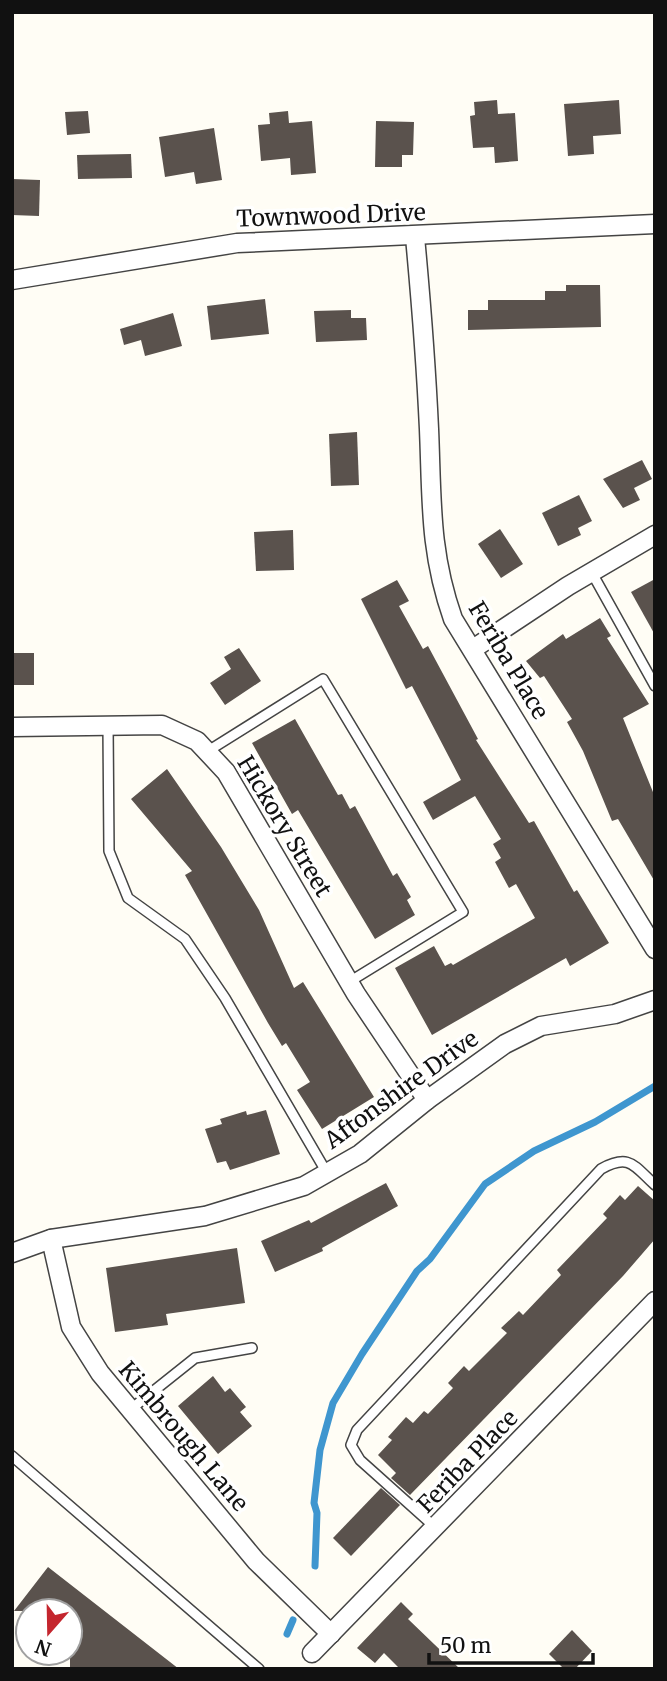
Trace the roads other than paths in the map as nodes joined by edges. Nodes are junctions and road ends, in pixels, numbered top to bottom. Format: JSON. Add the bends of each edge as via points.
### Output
{"nodes":[{"id":1,"x":655,"y":224,"type":"edge"},
{"id":2,"x":415,"y":237,"type":"junction"},
{"id":3,"x":12,"y":280,"type":"edge"},
{"id":4,"x":655,"y":535,"type":"edge"},
{"id":5,"x":592,"y":573,"type":"junction"},
{"id":6,"x":473,"y":649,"type":"junction"},
{"id":7,"x":655,"y":686,"type":"edge"},
{"id":8,"x":108,"y":725,"type":"junction"},
{"id":9,"x":12,"y":727,"type":"edge"},
{"id":10,"x":208,"y":751,"type":"junction"},
{"id":11,"x":655,"y":949,"type":"edge"},
{"id":12,"x":349,"y":982,"type":"junction"},
{"id":13,"x":655,"y":1000,"type":"edge"},
{"id":14,"x":427,"y":1100,"type":"junction"},
{"id":15,"x":327,"y":1172,"type":"junction"},
{"id":16,"x":655,"y":1185,"type":"edge"},
{"id":17,"x":51,"y":1239,"type":"junction"},
{"id":18,"x":12,"y":1252,"type":"edge"},
{"id":19,"x":655,"y":1301,"type":"edge"},
{"id":20,"x":252,"y":1348,"type":"dead end"},
{"id":21,"x":131,"y":1409,"type":"junction"},
{"id":22,"x":12,"y":1456,"type":"edge"},
{"id":23,"x":436,"y":1528,"type":"junction"},
{"id":24,"x":331,"y":1634,"type":"junction"},
{"id":25,"x":313,"y":1653,"type":"dead end"},
{"id":26,"x":259,"y":1669,"type":"edge"}],
"edges":[{"from":1,"to":2,"type":"street","name":"Townwood Drive"},
{"from":2,"to":3,"type":"street","name":"Townwood Drive","via":[[237,243]]},
{"from":2,"to":6,"type":"street","name":"Feriba Place","via":[[424,330],[432,540],[453,619]]},
{"from":4,"to":5,"type":"street"},
{"from":5,"to":6,"type":"street"},
{"from":5,"to":7,"type":"lane"},
{"from":6,"to":11,"type":"street","name":"Feriba Place"},
{"from":8,"to":9,"type":"street","name":"Hickory Street"},
{"from":8,"to":10,"type":"street","name":"Hickory Street","via":[[162,724],[181,731]]},
{"from":8,"to":15,"type":"lane","via":[[109,851],[128,898],[185,939]]},
{"from":10,"to":12,"type":"street","name":"Hickory Street","via":[[259,825]]},
{"from":10,"to":12,"type":"lane","via":[[323,679],[463,912]]},
{"from":12,"to":14,"type":"street","name":"Hickory Street"},
{"from":13,"to":14,"type":"street","name":"Aftonshire Drive","via":[[615,1014],[541,1026],[486,1056]]},
{"from":14,"to":15,"type":"street","name":"Aftonshire Drive","via":[[360,1154]]},
{"from":15,"to":17,"type":"street","name":"Aftonshire Drive","via":[[304,1186],[205,1216]]},
{"from":16,"to":23,"type":"lane","via":[[629,1161],[617,1160],[601,1169],[357,1430],[351,1445],[360,1460]]},
{"from":17,"to":18,"type":"street","name":"Aftonshire Drive"},
{"from":17,"to":21,"type":"street","name":"Kimbrough Lane","via":[[71,1327],[100,1373]]},
{"from":19,"to":23,"type":"street","name":"Feriba Place"},
{"from":20,"to":21,"type":"lane","via":[[195,1358]]},
{"from":21,"to":24,"type":"street","name":"Kimbrough Lane","via":[[256,1561]]},
{"from":22,"to":26,"type":"lane"},
{"from":23,"to":24,"type":"street","name":"Feriba Place"},
{"from":24,"to":25,"type":"street","name":"Feriba Place"}]}
